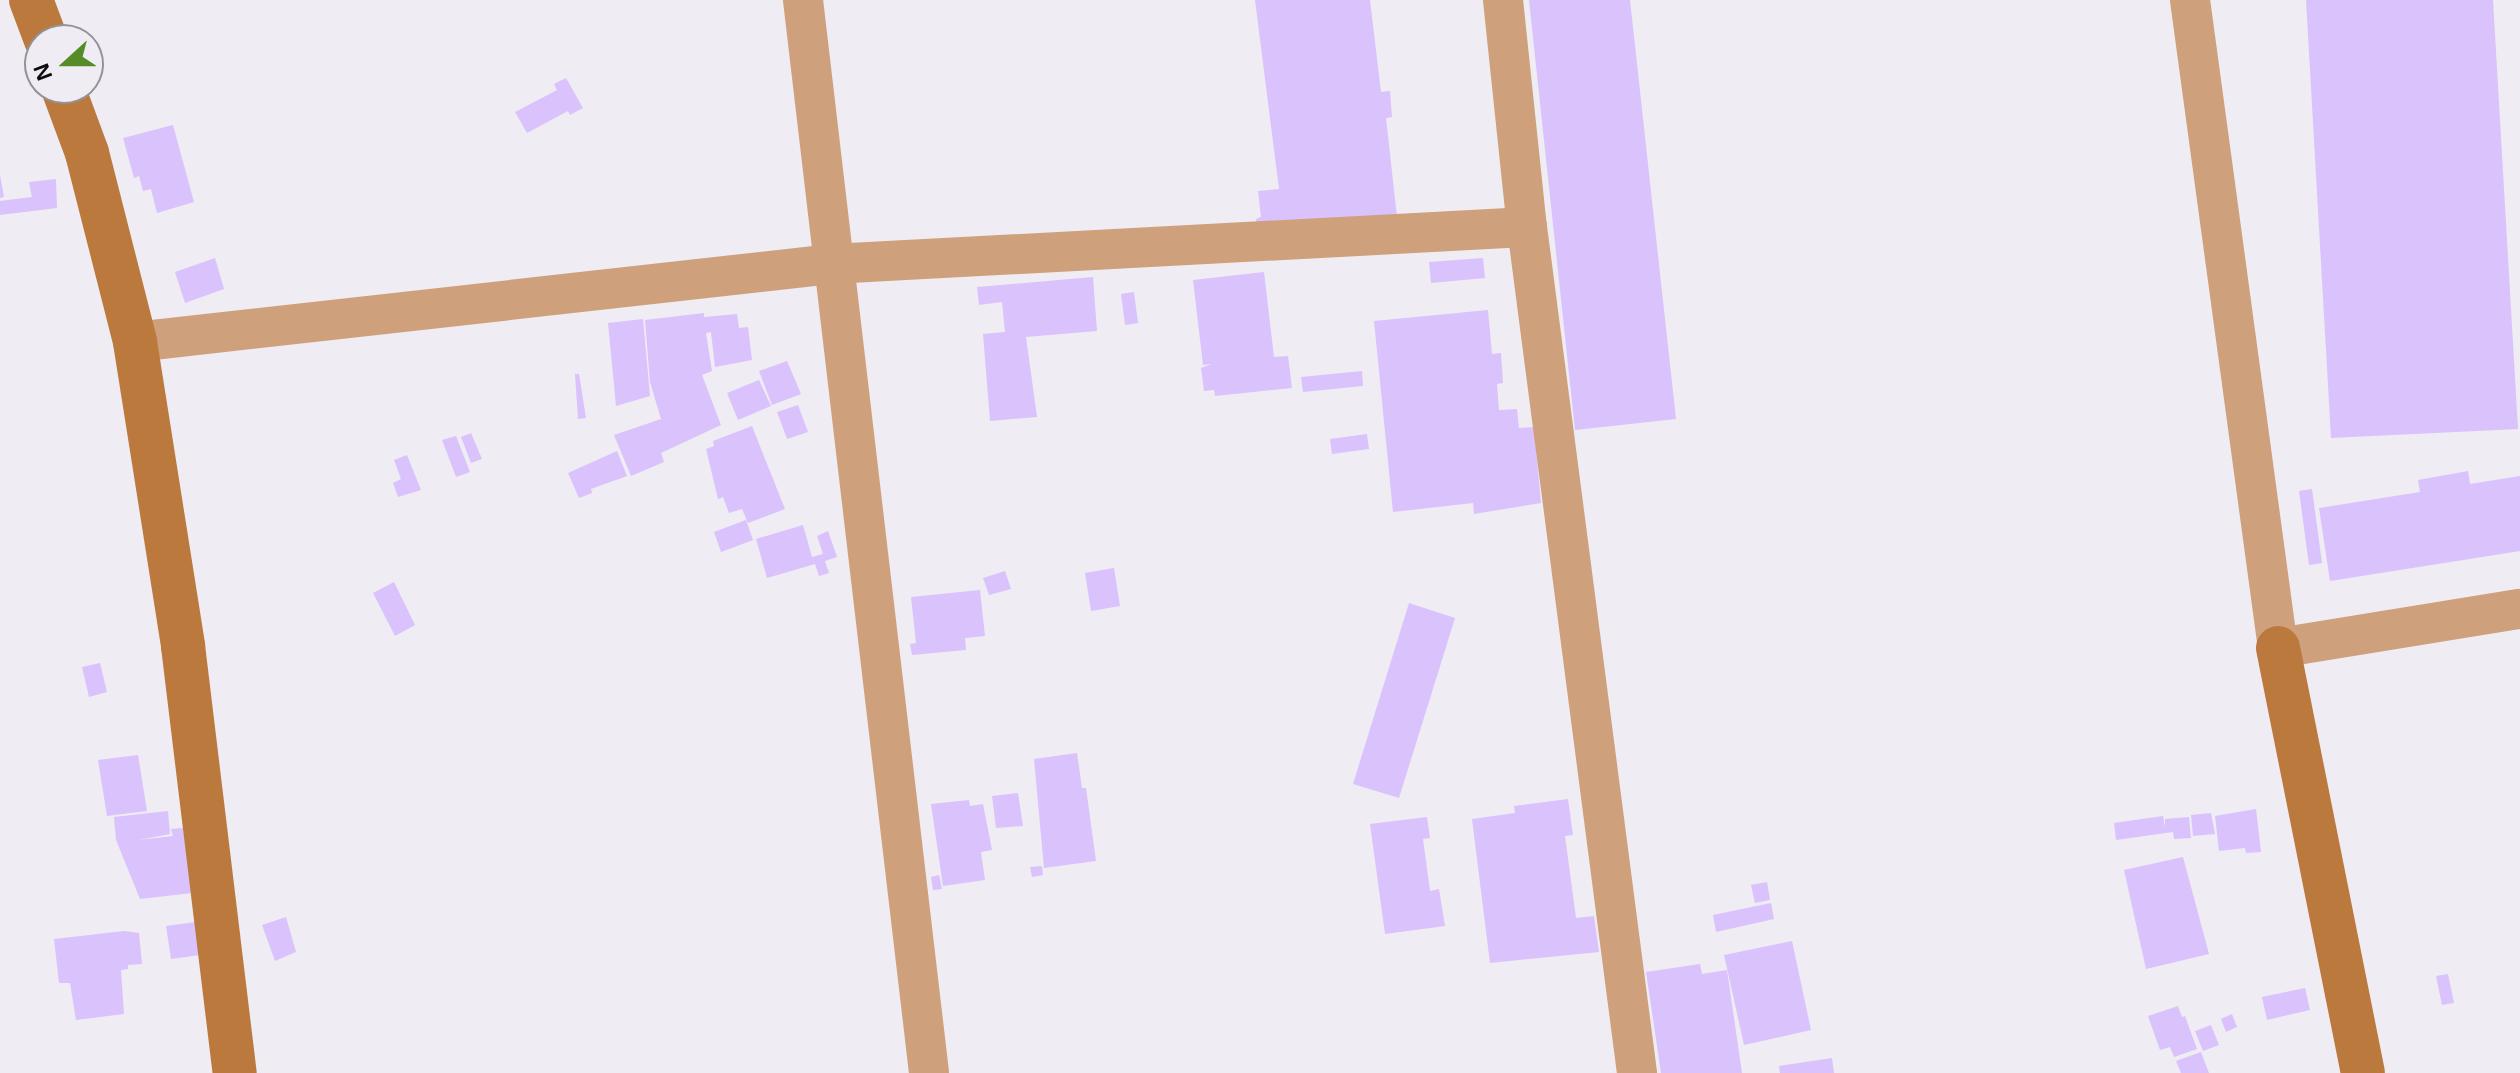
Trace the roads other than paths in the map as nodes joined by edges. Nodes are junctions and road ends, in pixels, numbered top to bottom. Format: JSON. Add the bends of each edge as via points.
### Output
{"nodes":[{"id":1,"x":31,"y":0,"type":"edge"},
{"id":2,"x":803,"y":0,"type":"edge"},
{"id":3,"x":1503,"y":0,"type":"edge"},
{"id":4,"x":2190,"y":0,"type":"edge"},
{"id":5,"x":40,"y":24,"type":"edge"},
{"id":6,"x":69,"y":104,"type":"edge"},
{"id":7,"x":1527,"y":227,"type":"junction"},
{"id":8,"x":831,"y":264,"type":"junction"},
{"id":9,"x":135,"y":342,"type":"junction"},
{"id":10,"x":2520,"y":609,"type":"edge"},
{"id":11,"x":2278,"y":648,"type":"junction"},
{"id":12,"x":235,"y":1073,"type":"edge"},
{"id":13,"x":929,"y":1073,"type":"edge"},
{"id":14,"x":1637,"y":1073,"type":"edge"},
{"id":15,"x":2363,"y":1073,"type":"edge"}],
"edges":[{"from":1,"to":5,"type":"street"},
{"from":2,"to":8,"type":"street"},
{"from":3,"to":7,"type":"street"},
{"from":4,"to":11,"type":"street"},
{"from":6,"to":9,"type":"street","via":[[87,153]]},
{"from":7,"to":8,"type":"street"},
{"from":7,"to":14,"type":"street"},
{"from":8,"to":9,"type":"street"},
{"from":8,"to":13,"type":"street"},
{"from":9,"to":12,"type":"street","via":[[183,646]]},
{"from":10,"to":11,"type":"street"},
{"from":11,"to":15,"type":"street"}]}
